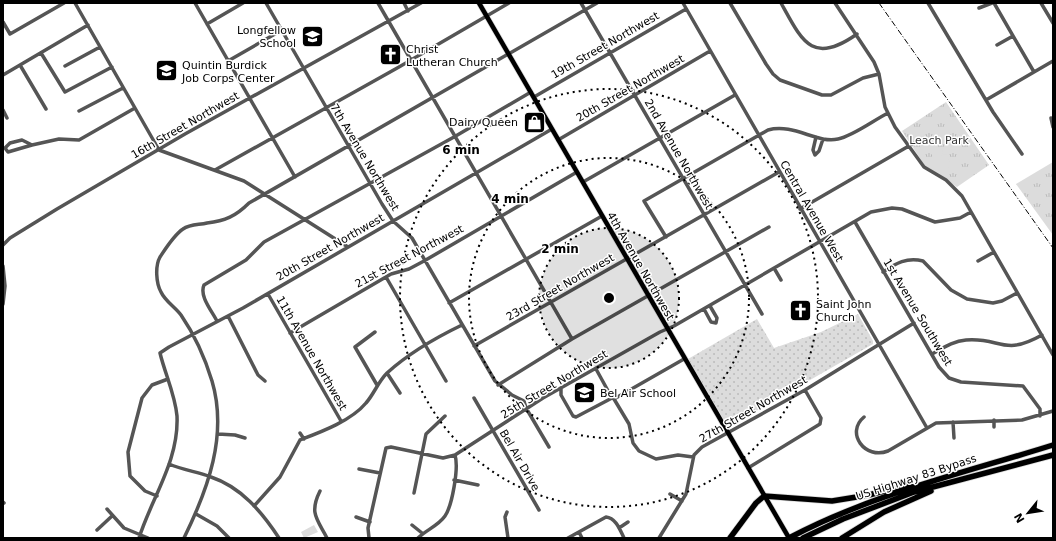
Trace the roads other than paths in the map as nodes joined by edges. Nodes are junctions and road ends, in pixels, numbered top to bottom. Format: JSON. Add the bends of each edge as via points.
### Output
{"nodes":[{"id":1,"x":64,"y":3,"type":"edge"},
{"id":2,"x":75,"y":3,"type":"edge"},
{"id":3,"x":195,"y":3,"type":"edge"},
{"id":4,"x":243,"y":3,"type":"edge"},
{"id":5,"x":266,"y":3,"type":"edge"},
{"id":6,"x":378,"y":3,"type":"edge"},
{"id":7,"x":404,"y":3,"type":"edge"},
{"id":8,"x":421,"y":3,"type":"edge"},
{"id":9,"x":479,"y":3,"type":"edge"},
{"id":10,"x":509,"y":3,"type":"edge"},
{"id":11,"x":581,"y":3,"type":"edge"},
{"id":12,"x":597,"y":3,"type":"edge"},
{"id":13,"x":682,"y":3,"type":"edge"},
{"id":14,"x":730,"y":3,"type":"edge"},
{"id":15,"x":781,"y":3,"type":"edge"},
{"id":16,"x":836,"y":3,"type":"edge"},
{"id":17,"x":928,"y":3,"type":"edge"},
{"id":18,"x":993,"y":3,"type":"edge"},
{"id":19,"x":1041,"y":3,"type":"edge"},
{"id":20,"x":979,"y":8,"type":"dead end"},
{"id":21,"x":686,"y":9,"type":"junction"},
{"id":22,"x":408,"y":10,"type":"junction"},
{"id":23,"x":585,"y":10,"type":"junction"},
{"id":24,"x":486,"y":16,"type":"junction"},
{"id":25,"x":3,"y":22,"type":"edge"},
{"id":26,"x":389,"y":22,"type":"junction"},
{"id":27,"x":1053,"y":23,"type":"edge"},
{"id":28,"x":207,"y":24,"type":"junction"},
{"id":29,"x":88,"y":25,"type":"junction"},
{"id":30,"x":282,"y":30,"type":"junction"},
{"id":31,"x":857,"y":34,"type":"junction"},
{"id":32,"x":1013,"y":36,"type":"junction"},
{"id":33,"x":997,"y":45,"type":"dead end"},
{"id":34,"x":100,"y":46,"type":"junction"},
{"id":35,"x":710,"y":51,"type":"junction"},
{"id":36,"x":41,"y":53,"type":"junction"},
{"id":37,"x":610,"y":53,"type":"junction"},
{"id":38,"x":509,"y":54,"type":"junction"},
{"id":39,"x":411,"y":60,"type":"junction"},
{"id":40,"x":228,"y":61,"type":"junction"},
{"id":41,"x":1053,"y":61,"type":"edge"},
{"id":42,"x":20,"y":65,"type":"junction"},
{"id":43,"x":65,"y":66,"type":"dead end"},
{"id":44,"x":112,"y":67,"type":"junction"},
{"id":45,"x":303,"y":69,"type":"junction"},
{"id":46,"x":1034,"y":72,"type":"junction"},
{"id":47,"x":879,"y":74,"type":"junction"},
{"id":48,"x":3,"y":75,"type":"edge"},
{"id":49,"x":123,"y":88,"type":"junction"},
{"id":50,"x":531,"y":92,"type":"junction"},
{"id":51,"x":735,"y":95,"type":"junction"},
{"id":52,"x":635,"y":96,"type":"junction"},
{"id":53,"x":534,"y":97,"type":"junction"},
{"id":54,"x":432,"y":98,"type":"junction"},
{"id":55,"x":249,"y":99,"type":"junction"},
{"id":56,"x":986,"y":100,"type":"junction"},
{"id":57,"x":135,"y":108,"type":"junction"},
{"id":58,"x":326,"y":108,"type":"junction"},
{"id":59,"x":46,"y":109,"type":"dead end"},
{"id":60,"x":3,"y":110,"type":"edge"},
{"id":61,"x":79,"y":111,"type":"dead end"},
{"id":62,"x":888,"y":113,"type":"junction"},
{"id":63,"x":7,"y":118,"type":"dead end"},
{"id":64,"x":1051,"y":118,"type":"dead end"},
{"id":65,"x":1053,"y":127,"type":"edge"},
{"id":66,"x":552,"y":129,"type":"junction"},
{"id":67,"x":758,"y":136,"type":"junction"},
{"id":68,"x":454,"y":137,"type":"junction"},
{"id":69,"x":816,"y":137,"type":"junction"},
{"id":70,"x":659,"y":138,"type":"junction"},
{"id":71,"x":823,"y":138,"type":"junction"},
{"id":72,"x":272,"y":139,"type":"junction"},
{"id":73,"x":558,"y":140,"type":"junction"},
{"id":74,"x":914,"y":143,"type":"dead end"},
{"id":75,"x":32,"y":145,"type":"junction"},
{"id":76,"x":348,"y":146,"type":"junction"},
{"id":77,"x":909,"y":146,"type":"junction"},
{"id":78,"x":159,"y":150,"type":"junction"},
{"id":79,"x":1022,"y":154,"type":"dead end"},
{"id":80,"x":215,"y":170,"type":"junction"},
{"id":81,"x":577,"y":172,"type":"junction"},
{"id":82,"x":779,"y":172,"type":"junction"},
{"id":83,"x":476,"y":174,"type":"junction"},
{"id":84,"x":295,"y":177,"type":"junction"},
{"id":85,"x":683,"y":178,"type":"junction"},
{"id":86,"x":583,"y":182,"type":"junction"},
{"id":87,"x":370,"y":184,"type":"junction"},
{"id":88,"x":266,"y":194,"type":"junction"},
{"id":89,"x":800,"y":209,"type":"junction"},
{"id":90,"x":971,"y":212,"type":"junction"},
{"id":91,"x":704,"y":215,"type":"junction"},
{"id":92,"x":602,"y":216,"type":"junction"},
{"id":93,"x":501,"y":217,"type":"junction"},
{"id":94,"x":306,"y":220,"type":"junction"},
{"id":95,"x":393,"y":221,"type":"junction"},
{"id":96,"x":854,"y":222,"type":"junction"},
{"id":97,"x":769,"y":227,"type":"dead end"},
{"id":98,"x":666,"y":237,"type":"junction"},
{"id":99,"x":820,"y":242,"type":"junction"},
{"id":100,"x":3,"y":245,"type":"edge"},
{"id":101,"x":348,"y":247,"type":"junction"},
{"id":102,"x":726,"y":252,"type":"junction"},
{"id":103,"x":994,"y":252,"type":"junction"},
{"id":104,"x":526,"y":259,"type":"junction"},
{"id":105,"x":627,"y":259,"type":"junction"},
{"id":106,"x":424,"y":260,"type":"junction"},
{"id":107,"x":978,"y":261,"type":"dead end"},
{"id":108,"x":3,"y":266,"type":"edge"},
{"id":109,"x":774,"y":268,"type":"junction"},
{"id":110,"x":883,"y":272,"type":"junction"},
{"id":111,"x":386,"y":277,"type":"junction"},
{"id":112,"x":781,"y":280,"type":"dead end"},
{"id":113,"x":745,"y":286,"type":"junction"},
{"id":114,"x":1017,"y":293,"type":"junction"},
{"id":115,"x":268,"y":294,"type":"junction"},
{"id":116,"x":648,"y":296,"type":"junction"},
{"id":117,"x":449,"y":303,"type":"junction"},
{"id":118,"x":551,"y":303,"type":"junction"},
{"id":119,"x":3,"y":304,"type":"edge"},
{"id":120,"x":710,"y":306,"type":"junction"},
{"id":121,"x":704,"y":309,"type":"junction"},
{"id":122,"x":762,"y":314,"type":"dead end"},
{"id":123,"x":228,"y":316,"type":"junction"},
{"id":124,"x":217,"y":321,"type":"junction"},
{"id":125,"x":914,"y":323,"type":"junction"},
{"id":126,"x":462,"y":325,"type":"junction"},
{"id":127,"x":667,"y":329,"type":"junction"},
{"id":128,"x":290,"y":332,"type":"junction"},
{"id":129,"x":375,"y":332,"type":"dead end"},
{"id":130,"x":192,"y":334,"type":"junction"},
{"id":131,"x":1042,"y":335,"type":"junction"},
{"id":132,"x":572,"y":340,"type":"junction"},
{"id":133,"x":878,"y":344,"type":"junction"},
{"id":134,"x":425,"y":345,"type":"junction"},
{"id":135,"x":474,"y":346,"type":"junction"},
{"id":136,"x":932,"y":354,"type":"junction"},
{"id":137,"x":1053,"y":355,"type":"edge"},
{"id":138,"x":684,"y":359,"type":"junction"},
{"id":139,"x":596,"y":369,"type":"junction"},
{"id":140,"x":387,"y":373,"type":"junction"},
{"id":141,"x":168,"y":379,"type":"junction"},
{"id":142,"x":266,"y":381,"type":"dead end"},
{"id":143,"x":446,"y":381,"type":"dead end"},
{"id":144,"x":377,"y":385,"type":"junction"},
{"id":145,"x":498,"y":385,"type":"junction"},
{"id":146,"x":561,"y":388,"type":"junction"},
{"id":147,"x":805,"y":390,"type":"junction"},
{"id":148,"x":400,"y":393,"type":"dead end"},
{"id":149,"x":474,"y":398,"type":"dead end"},
{"id":150,"x":613,"y":399,"type":"junction"},
{"id":151,"x":526,"y":408,"type":"junction"},
{"id":152,"x":1053,"y":411,"type":"edge"},
{"id":153,"x":446,"y":416,"type":"dead end"},
{"id":154,"x":1040,"y":416,"type":"junction"},
{"id":155,"x":864,"y":417,"type":"dead end"},
{"id":156,"x":994,"y":420,"type":"junction"},
{"id":157,"x":341,"y":421,"type":"junction"},
{"id":158,"x":953,"y":422,"type":"junction"},
{"id":159,"x":994,"y":427,"type":"dead end"},
{"id":160,"x":927,"y":428,"type":"junction"},
{"id":161,"x":494,"y":431,"type":"junction"},
{"id":162,"x":300,"y":433,"type":"dead end"},
{"id":163,"x":218,"y":434,"type":"junction"},
{"id":164,"x":727,"y":434,"type":"junction"},
{"id":165,"x":245,"y":438,"type":"dead end"},
{"id":166,"x":954,"y":438,"type":"dead end"},
{"id":167,"x":304,"y":439,"type":"junction"},
{"id":168,"x":1053,"y":445,"type":"edge"},
{"id":169,"x":549,"y":447,"type":"dead end"},
{"id":170,"x":422,"y":454,"type":"junction"},
{"id":171,"x":1053,"y":455,"type":"edge"},
{"id":172,"x":455,"y":456,"type":"junction"},
{"id":173,"x":694,"y":457,"type":"junction"},
{"id":174,"x":169,"y":464,"type":"junction"},
{"id":175,"x":748,"y":468,"type":"junction"},
{"id":176,"x":359,"y":469,"type":"dead end"},
{"id":177,"x":380,"y":473,"type":"junction"},
{"id":178,"x":209,"y":476,"type":"junction"},
{"id":179,"x":454,"y":480,"type":"junction"},
{"id":180,"x":926,"y":482,"type":"junction"},
{"id":181,"x":954,"y":482,"type":"junction"},
{"id":182,"x":478,"y":485,"type":"dead end"},
{"id":183,"x":320,"y":491,"type":"dead end"},
{"id":184,"x":414,"y":493,"type":"dead end"},
{"id":185,"x":670,"y":494,"type":"dead end"},
{"id":186,"x":157,"y":496,"type":"junction"},
{"id":187,"x":764,"y":496,"type":"junction"},
{"id":188,"x":682,"y":501,"type":"junction"},
{"id":189,"x":254,"y":506,"type":"junction"},
{"id":190,"x":107,"y":509,"type":"dead end"},
{"id":191,"x":539,"y":510,"type":"dead end"},
{"id":192,"x":507,"y":512,"type":"dead end"},
{"id":193,"x":196,"y":514,"type":"junction"},
{"id":194,"x":112,"y":516,"type":"junction"},
{"id":195,"x":356,"y":517,"type":"dead end"},
{"id":196,"x":370,"y":522,"type":"junction"},
{"id":197,"x":628,"y":522,"type":"dead end"},
{"id":198,"x":412,"y":525,"type":"dead end"},
{"id":199,"x":619,"y":528,"type":"junction"},
{"id":200,"x":97,"y":530,"type":"dead end"},
{"id":201,"x":579,"y":532,"type":"junction"},
{"id":202,"x":422,"y":533,"type":"junction"},
{"id":203,"x":139,"y":536,"type":"edge"},
{"id":204,"x":326,"y":537,"type":"edge"},
{"id":205,"x":148,"y":538,"type":"edge"},
{"id":206,"x":184,"y":538,"type":"edge"},
{"id":207,"x":229,"y":538,"type":"edge"},
{"id":208,"x":279,"y":538,"type":"edge"},
{"id":209,"x":320,"y":538,"type":"edge"},
{"id":210,"x":369,"y":538,"type":"edge"},
{"id":211,"x":418,"y":538,"type":"edge"},
{"id":212,"x":508,"y":538,"type":"edge"},
{"id":213,"x":568,"y":538,"type":"edge"},
{"id":214,"x":582,"y":538,"type":"edge"},
{"id":215,"x":624,"y":538,"type":"edge"},
{"id":216,"x":659,"y":538,"type":"edge"},
{"id":217,"x":730,"y":538,"type":"edge"},
{"id":218,"x":789,"y":538,"type":"edge"},
{"id":219,"x":803,"y":538,"type":"edge"},
{"id":220,"x":842,"y":538,"type":"edge"}],
"edges":[{"from":1,"to":25,"type":"street","via":[[10,34]]},
{"from":2,"to":29,"type":"street"},
{"from":3,"to":28,"type":"street"},
{"from":4,"to":28,"type":"street"},
{"from":5,"to":30,"type":"street","name":"7th Avenue Northwest"},
{"from":6,"to":26,"type":"street"},
{"from":7,"to":22,"type":"street"},
{"from":8,"to":22,"type":"street","name":"16th Street Northwest"},
{"from":9,"to":24,"type":"main road","name":"4th Avenue Northwest"},
{"from":10,"to":24,"type":"street"},
{"from":11,"to":23,"type":"street","name":"2nd Avenue Northwest"},
{"from":12,"to":23,"type":"street"},
{"from":13,"to":21,"type":"street","name":"Central Avenue West"},
{"from":14,"to":47,"type":"street","via":[[770,69],[780,80],[822,95],[831,95],[863,78]]},
{"from":15,"to":31,"type":"street","via":[[796,31],[804,41],[814,47],[832,49]]},
{"from":16,"to":31,"type":"street"},
{"from":17,"to":56,"type":"street"},
{"from":18,"to":20,"type":"street"},
{"from":18,"to":32,"type":"street"},
{"from":19,"to":27,"type":"street"},
{"from":21,"to":35,"type":"street","name":"Central Avenue West"},
{"from":21,"to":37,"type":"street","name":"19th Street Northwest"},
{"from":22,"to":26,"type":"street","name":"16th Street Northwest"},
{"from":23,"to":37,"type":"street","name":"2nd Avenue Northwest"},
{"from":23,"to":38,"type":"street"},
{"from":24,"to":38,"type":"main road","name":"4th Avenue Northwest"},
{"from":24,"to":39,"type":"street"},
{"from":26,"to":39,"type":"street"},
{"from":26,"to":45,"type":"street","name":"16th Street Northwest"},
{"from":28,"to":40,"type":"street"},
{"from":29,"to":34,"type":"street"},
{"from":29,"to":36,"type":"street"},
{"from":30,"to":40,"type":"street"},
{"from":30,"to":45,"type":"street","name":"7th Avenue Northwest"},
{"from":31,"to":47,"type":"street"},
{"from":32,"to":33,"type":"street"},
{"from":32,"to":46,"type":"street"},
{"from":34,"to":43,"type":"street"},
{"from":34,"to":44,"type":"street"},
{"from":35,"to":51,"type":"street","name":"Central Avenue West"},
{"from":35,"to":52,"type":"street","name":"20th Street Northwest"},
{"from":36,"to":42,"type":"street"},
{"from":36,"to":44,"type":"street","via":[[65,92]]},
{"from":37,"to":52,"type":"street","name":"2nd Avenue Northwest"},
{"from":37,"to":53,"type":"street","name":"19th Street Northwest"},
{"from":38,"to":50,"type":"main road","name":"4th Avenue Northwest"},
{"from":38,"to":54,"type":"street"},
{"from":39,"to":54,"type":"street"},
{"from":39,"to":58,"type":"street"},
{"from":40,"to":55,"type":"street"},
{"from":41,"to":46,"type":"street"},
{"from":42,"to":48,"type":"street"},
{"from":42,"to":59,"type":"street"},
{"from":44,"to":49,"type":"street"},
{"from":45,"to":55,"type":"street","name":"16th Street Northwest"},
{"from":45,"to":58,"type":"street","name":"7th Avenue Northwest"},
{"from":46,"to":56,"type":"street"},
{"from":47,"to":62,"type":"street"},
{"from":49,"to":57,"type":"street"},
{"from":49,"to":61,"type":"street"},
{"from":50,"to":53,"type":"main road","name":"4th Avenue Northwest"},
{"from":50,"to":68,"type":"street"},
{"from":51,"to":67,"type":"street","name":"Central Avenue West"},
{"from":51,"to":70,"type":"street"},
{"from":52,"to":70,"type":"street","name":"2nd Avenue Northwest"},
{"from":52,"to":73,"type":"street","name":"20th Street Northwest"},
{"from":53,"to":66,"type":"main road","name":"4th Avenue Northwest"},
{"from":54,"to":68,"type":"street"},
{"from":54,"to":76,"type":"street"},
{"from":55,"to":72,"type":"street"},
{"from":55,"to":78,"type":"street","name":"16th Street Northwest"},
{"from":56,"to":79,"type":"street"},
{"from":57,"to":75,"type":"street","via":[[79,140],[59,139]]},
{"from":57,"to":78,"type":"street"},
{"from":58,"to":72,"type":"street"},
{"from":58,"to":76,"type":"street","name":"7th Avenue Northwest"},
{"from":60,"to":63,"type":"street"},
{"from":62,"to":71,"type":"street","via":[[838,139]]},
{"from":62,"to":77,"type":"street"},
{"from":64,"to":65,"type":"street"},
{"from":66,"to":73,"type":"main road","name":"4th Avenue Northwest"},
{"from":66,"to":83,"type":"street","name":"20th Street Northwest"},
{"from":67,"to":69,"type":"street","via":[[778,127]]},
{"from":67,"to":82,"type":"street","name":"Central Avenue West"},
{"from":67,"to":85,"type":"street"},
{"from":68,"to":83,"type":"street"},
{"from":68,"to":87,"type":"street"},
{"from":69,"to":71,"type":"street"},
{"from":69,"to":71,"type":"street","via":[[813,150],[815,155],[820,152]]},
{"from":70,"to":85,"type":"street","name":"2nd Avenue Northwest"},
{"from":70,"to":86,"type":"street"},
{"from":72,"to":80,"type":"street"},
{"from":72,"to":84,"type":"street"},
{"from":73,"to":81,"type":"main road","name":"4th Avenue Northwest"},
{"from":74,"to":77,"type":"street"},
{"from":75,"to":75,"type":"street","via":[[15,152],[8,152],[5,148],[10,142],[22,140]]},
{"from":76,"to":84,"type":"street"},
{"from":76,"to":87,"type":"street","name":"7th Avenue Northwest"},
{"from":77,"to":89,"type":"street"},
{"from":77,"to":90,"type":"street","via":[[924,167],[954,187]]},
{"from":78,"to":80,"type":"street"},
{"from":78,"to":100,"type":"street","name":"16th Street Northwest","via":[[57,209]]},
{"from":80,"to":88,"type":"street","via":[[244,181]]},
{"from":81,"to":86,"type":"main road","name":"4th Avenue Northwest"},
{"from":81,"to":93,"type":"street","name":"21st Street Northwest"},
{"from":82,"to":89,"type":"street","name":"Central Avenue West"},
{"from":82,"to":91,"type":"street","name":"23rd Street Northwest"},
{"from":83,"to":93,"type":"street"},
{"from":83,"to":95,"type":"street","name":"20th Street Northwest"},
{"from":84,"to":88,"type":"street"},
{"from":85,"to":91,"type":"street","name":"2nd Avenue Northwest"},
{"from":85,"to":98,"type":"street","via":[[644,201]]},
{"from":86,"to":92,"type":"main road","name":"4th Avenue Northwest"},
{"from":87,"to":94,"type":"street"},
{"from":87,"to":95,"type":"street","name":"7th Avenue Northwest"},
{"from":88,"to":94,"type":"street"},
{"from":88,"to":130,"type":"street","via":[[249,203],[238,214],[182,230],[160,258],[156,267],[161,293],[174,305]]},
{"from":89,"to":99,"type":"street","name":"Central Avenue West"},
{"from":90,"to":96,"type":"street","name":"25th Street Northwest","via":[[960,218],[935,222],[902,209],[892,208],[871,212]]},
{"from":90,"to":103,"type":"street"},
{"from":91,"to":98,"type":"street","name":"23rd Street Northwest"},
{"from":91,"to":102,"type":"street","name":"2nd Avenue Northwest"},
{"from":92,"to":104,"type":"street"},
{"from":92,"to":105,"type":"main road","name":"4th Avenue Northwest"},
{"from":93,"to":104,"type":"street"},
{"from":93,"to":106,"type":"street","name":"21st Street Northwest"},
{"from":94,"to":101,"type":"street"},
{"from":94,"to":124,"type":"street","via":[[264,242],[246,260],[204,285],[204,296]]},
{"from":95,"to":101,"type":"street","name":"20th Street Northwest"},
{"from":95,"to":106,"type":"street","name":"7th Avenue Northwest","via":[[412,238]]},
{"from":96,"to":99,"type":"street","name":"25th Street Northwest"},
{"from":96,"to":110,"type":"street","name":"1st Avenue Southwest"},
{"from":97,"to":102,"type":"street"},
{"from":98,"to":105,"type":"street","name":"23rd Street Northwest"},
{"from":99,"to":109,"type":"street","name":"25th Street Northwest"},
{"from":99,"to":133,"type":"street","name":"Central Avenue West"},
{"from":101,"to":115,"type":"street","name":"20th Street Northwest"},
{"from":102,"to":113,"type":"street","name":"2nd Avenue Northwest"},
{"from":102,"to":116,"type":"street"},
{"from":103,"to":107,"type":"street"},
{"from":103,"to":114,"type":"street"},
{"from":104,"to":117,"type":"street"},
{"from":104,"to":118,"type":"street"},
{"from":105,"to":116,"type":"main road","name":"4th Avenue Northwest"},
{"from":105,"to":118,"type":"street","name":"23rd Street Northwest"},
{"from":106,"to":111,"type":"street","name":"21st Street Northwest","via":[[409,269]]},
{"from":106,"to":117,"type":"street","name":"7th Avenue Northwest"},
{"from":108,"to":119,"type":"street"},
{"from":109,"to":112,"type":"street"},
{"from":109,"to":113,"type":"street","name":"25th Street Northwest"},
{"from":110,"to":114,"type":"street","via":[[906,260],[917,260],[923,261],[951,290],[966,299],[1002,302]]},
{"from":110,"to":125,"type":"street","name":"1st Avenue Southwest"},
{"from":111,"to":128,"type":"street","name":"21st Street Northwest"},
{"from":111,"to":134,"type":"street"},
{"from":113,"to":120,"type":"street","name":"25th Street Northwest"},
{"from":113,"to":122,"type":"street","name":"2nd Avenue Northwest"},
{"from":114,"to":131,"type":"street"},
{"from":115,"to":123,"type":"street","name":"20th Street Northwest"},
{"from":115,"to":128,"type":"street","name":"11th Avenue Northwest"},
{"from":116,"to":127,"type":"main road","name":"4th Avenue Northwest"},
{"from":116,"to":132,"type":"street"},
{"from":117,"to":126,"type":"street","name":"7th Avenue Northwest"},
{"from":118,"to":132,"type":"street"},
{"from":118,"to":135,"type":"street","name":"23rd Street Northwest"},
{"from":120,"to":121,"type":"street","name":"25th Street Northwest"},
{"from":120,"to":121,"type":"street","via":[[717,318],[716,323],[712,323]]},
{"from":121,"to":127,"type":"street","name":"25th Street Northwest"},
{"from":123,"to":124,"type":"street","name":"20th Street Northwest"},
{"from":123,"to":142,"type":"street","via":[[258,375]]},
{"from":124,"to":130,"type":"street","name":"20th Street Northwest"},
{"from":125,"to":133,"type":"street","name":"27th Street Northwest"},
{"from":125,"to":136,"type":"street","name":"1st Avenue Southwest"},
{"from":126,"to":134,"type":"street"},
{"from":126,"to":135,"type":"street","name":"7th Avenue Northwest"},
{"from":127,"to":138,"type":"main road","name":"4th Avenue Northwest"},
{"from":127,"to":139,"type":"street","name":"25th Street Northwest"},
{"from":128,"to":157,"type":"street","name":"11th Avenue Northwest"},
{"from":129,"to":144,"type":"street","via":[[355,347]]},
{"from":130,"to":141,"type":"street","name":"20th Street Northwest","via":[[160,353]]},
{"from":130,"to":163,"type":"street","via":[[215,392]]},
{"from":131,"to":136,"type":"street","via":[[1023,345],[1008,347],[980,340],[956,341]]},
{"from":131,"to":137,"type":"street"},
{"from":132,"to":145,"type":"street"},
{"from":133,"to":147,"type":"street","name":"27th Street Northwest"},
{"from":133,"to":160,"type":"street","name":"Central Avenue West"},
{"from":134,"to":140,"type":"street"},
{"from":134,"to":143,"type":"street"},
{"from":135,"to":145,"type":"street","name":"7th Avenue Northwest"},
{"from":136,"to":154,"type":"street","name":"1st Avenue Southwest","via":[[949,378],[961,382],[1023,386],[1040,409]]},
{"from":138,"to":150,"type":"street"},
{"from":138,"to":164,"type":"main road","name":"4th Avenue Northwest"},
{"from":139,"to":146,"type":"street","name":"25th Street Northwest"},
{"from":139,"to":150,"type":"street"},
{"from":140,"to":144,"type":"street"},
{"from":140,"to":148,"type":"street"},
{"from":141,"to":174,"type":"street","via":[[177,415]]},
{"from":141,"to":186,"type":"street","via":[[152,385],[142,398],[128,452],[130,476],[145,491]]},
{"from":144,"to":157,"type":"street","via":[[367,402]]},
{"from":145,"to":151,"type":"street","name":"7th Avenue Northwest","via":[[524,401]]},
{"from":146,"to":150,"type":"street","via":[[561,395],[576,417]]},
{"from":146,"to":151,"type":"street","name":"25th Street Northwest"},
{"from":147,"to":164,"type":"street","name":"27th Street Northwest"},
{"from":147,"to":175,"type":"street","via":[[822,422]]},
{"from":149,"to":161,"type":"street","name":"Bel Air Drive"},
{"from":150,"to":173,"type":"street","via":[[629,424],[633,443],[639,451],[656,459]]},
{"from":151,"to":161,"type":"street","name":"25th Street Northwest"},
{"from":151,"to":169,"type":"street","name":"7th Avenue Northwest"},
{"from":152,"to":154,"type":"street"},
{"from":153,"to":170,"type":"street","via":[[427,431]]},
{"from":154,"to":156,"type":"street","via":[[1022,420]]},
{"from":155,"to":160,"type":"street","via":[[858,424],[857,437],[861,446],[873,453],[888,451]]},
{"from":156,"to":158,"type":"street"},
{"from":156,"to":159,"type":"street"},
{"from":157,"to":167,"type":"street","via":[[317,435]]},
{"from":158,"to":160,"type":"street","via":[[936,423]]},
{"from":158,"to":166,"type":"street"},
{"from":161,"to":172,"type":"street","name":"25th Street Northwest"},
{"from":161,"to":191,"type":"street","name":"Bel Air Drive"},
{"from":162,"to":167,"type":"street"},
{"from":163,"to":165,"type":"street"},
{"from":163,"to":178,"type":"street"},
{"from":164,"to":173,"type":"street","name":"27th Street Northwest","via":[[702,447]]},
{"from":164,"to":175,"type":"main road","name":"4th Avenue Northwest"},
{"from":167,"to":189,"type":"street","via":[[300,440],[280,477]]},
{"from":168,"to":180,"type":"highway","name":"US Highway 83 Bypass"},
{"from":170,"to":172,"type":"street","via":[[443,458]]},
{"from":170,"to":177,"type":"street","via":[[386,448]]},
{"from":170,"to":184,"type":"street"},
{"from":171,"to":181,"type":"highway","name":"US Highway 83 Bypass"},
{"from":172,"to":179,"type":"street","via":[[457,467]]},
{"from":173,"to":188,"type":"street","name":"27th Street Northwest","via":[[686,494]]},
{"from":174,"to":178,"type":"street"},
{"from":174,"to":186,"type":"street"},
{"from":175,"to":187,"type":"main road","name":"4th Avenue Northwest"},
{"from":176,"to":177,"type":"street"},
{"from":177,"to":196,"type":"street"},
{"from":178,"to":189,"type":"street","via":[[224,482]]},
{"from":178,"to":193,"type":"street"},
{"from":179,"to":182,"type":"street"},
{"from":179,"to":202,"type":"street","via":[[449,508],[444,517]]},
{"from":180,"to":187,"type":"highway","via":[[832,501]]},
{"from":180,"to":218,"type":"highway","name":"US Highway 83 Bypass","via":[[841,513]]},
{"from":181,"to":219,"type":"highway","name":"US Highway 83 Bypass","via":[[897,498]]},
{"from":181,"to":220,"type":"highway","via":[[884,512]]},
{"from":183,"to":204,"type":"street","via":[[315,500],[315,518]]},
{"from":185,"to":188,"type":"street"},
{"from":186,"to":203,"type":"street"},
{"from":187,"to":217,"type":"highway"},
{"from":187,"to":218,"type":"main road","name":"4th Avenue Northwest"},
{"from":188,"to":216,"type":"street","name":"27th Street Northwest"},
{"from":189,"to":208,"type":"street"},
{"from":190,"to":194,"type":"street"},
{"from":192,"to":212,"type":"street","via":[[505,517]]},
{"from":193,"to":206,"type":"street"},
{"from":193,"to":207,"type":"street","via":[[217,526]]},
{"from":194,"to":200,"type":"street"},
{"from":194,"to":203,"type":"street","via":[[124,528]]},
{"from":195,"to":196,"type":"street"},
{"from":196,"to":210,"type":"street"},
{"from":197,"to":199,"type":"street"},
{"from":198,"to":202,"type":"street"},
{"from":199,"to":201,"type":"street","via":[[612,519],[606,518]]},
{"from":199,"to":215,"type":"street"},
{"from":201,"to":213,"type":"street"},
{"from":201,"to":214,"type":"street"},
{"from":202,"to":211,"type":"street"},
{"from":203,"to":205,"type":"street"},
{"from":204,"to":209,"type":"street"}]}
